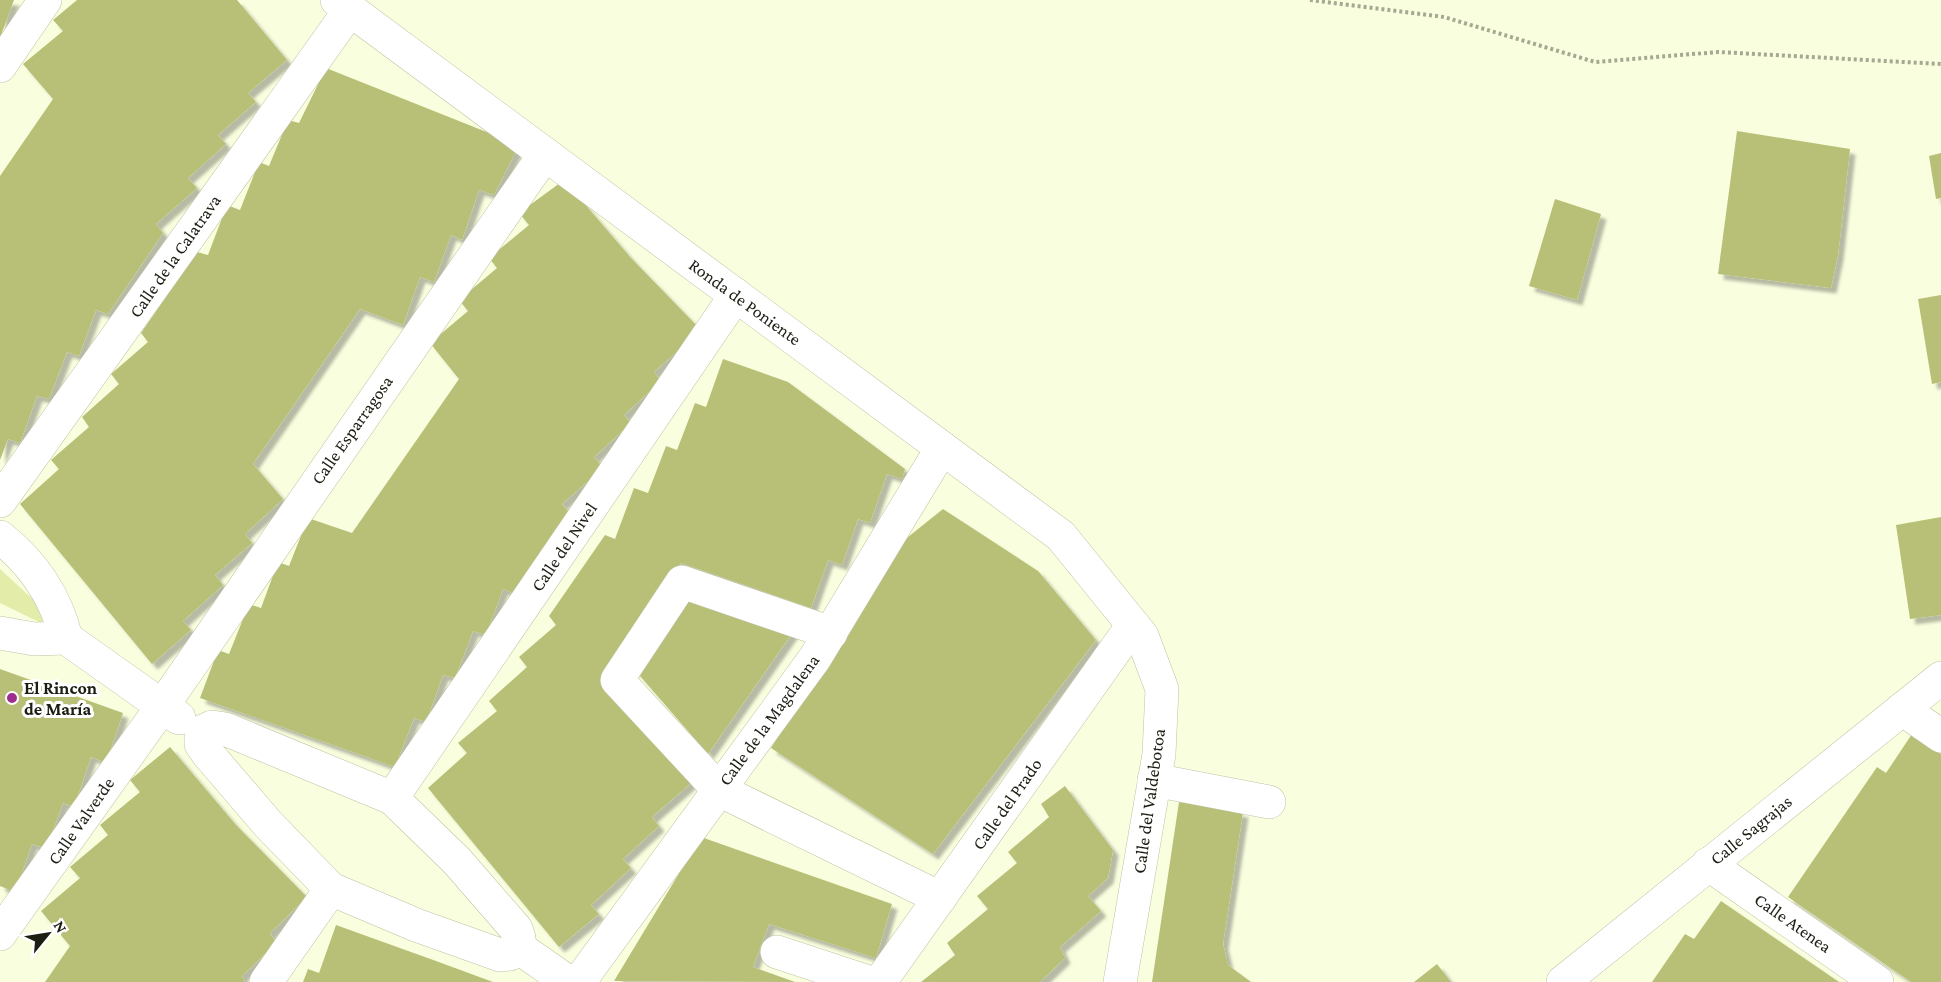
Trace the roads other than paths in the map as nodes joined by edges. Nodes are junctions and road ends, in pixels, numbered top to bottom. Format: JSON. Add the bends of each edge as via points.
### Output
{"nodes":[{"id":1,"x":45,"y":0,"type":"edge"},
{"id":2,"x":344,"y":5,"type":"edge"},
{"id":3,"x":0,"y":66,"type":"edge"},
{"id":4,"x":545,"y":154,"type":"junction"},
{"id":5,"x":736,"y":295,"type":"junction"},
{"id":6,"x":942,"y":448,"type":"junction"},
{"id":7,"x":0,"y":501,"type":"edge"},
{"id":8,"x":0,"y":537,"type":"edge"},
{"id":9,"x":1133,"y":625,"type":"junction"},
{"id":10,"x":0,"y":633,"type":"edge"},
{"id":11,"x":831,"y":633,"type":"junction"},
{"id":12,"x":66,"y":638,"type":"junction"},
{"id":13,"x":1941,"y":678,"type":"edge"},
{"id":14,"x":161,"y":708,"type":"junction"},
{"id":15,"x":1902,"y":709,"type":"junction"},
{"id":16,"x":201,"y":732,"type":"junction"},
{"id":17,"x":1941,"y":736,"type":"edge"},
{"id":18,"x":1154,"y":780,"type":"junction"},
{"id":19,"x":719,"y":790,"type":"junction"},
{"id":20,"x":392,"y":798,"type":"junction"},
{"id":21,"x":1269,"y":802,"type":"dead end"},
{"id":22,"x":1708,"y":864,"type":"junction"},
{"id":23,"x":332,"y":889,"type":"junction"},
{"id":24,"x":940,"y":898,"type":"junction"},
{"id":25,"x":0,"y":934,"type":"edge"},
{"id":26,"x":518,"y":947,"type":"junction"},
{"id":27,"x":777,"y":952,"type":"dead end"},
{"id":28,"x":266,"y":982,"type":"edge"},
{"id":29,"x":568,"y":982,"type":"edge"},
{"id":30,"x":579,"y":982,"type":"edge"},
{"id":31,"x":868,"y":982,"type":"edge"},
{"id":32,"x":880,"y":982,"type":"edge"},
{"id":33,"x":1120,"y":982,"type":"edge"},
{"id":34,"x":1563,"y":982,"type":"edge"},
{"id":35,"x":1877,"y":982,"type":"edge"}],
"edges":[{"from":1,"to":3,"type":"street"},
{"from":2,"to":4,"type":"street","name":"Ronda de Poniente"},
{"from":2,"to":7,"type":"street","name":"Calle de la Calatrava"},
{"from":4,"to":5,"type":"street","name":"Ronda de Poniente"},
{"from":4,"to":14,"type":"street","name":"Calle Esparragosa"},
{"from":5,"to":6,"type":"street","name":"Ronda de Poniente"},
{"from":5,"to":20,"type":"street","name":"Calle del Nivel"},
{"from":6,"to":9,"type":"street","name":"Ronda de Poniente","via":[[1060,536]]},
{"from":6,"to":11,"type":"street","name":"Calle de la Magdalena"},
{"from":8,"to":12,"type":"street","via":[[19,554],[52,596]]},
{"from":9,"to":18,"type":"street","name":"Calle del Valdebotoa","via":[[1142,636],[1162,689]]},
{"from":9,"to":24,"type":"street","name":"Calle del Prado"},
{"from":10,"to":12,"type":"street","via":[[34,639]]},
{"from":11,"to":19,"type":"street","name":"Calle de la Magdalena"},
{"from":11,"to":19,"type":"street","via":[[682,582],[617,680]]},
{"from":12,"to":14,"type":"street"},
{"from":13,"to":15,"type":"street","name":"Calle Sagrajas"},
{"from":14,"to":16,"type":"street"},
{"from":14,"to":25,"type":"street","name":"Calle Valverde"},
{"from":15,"to":17,"type":"street"},
{"from":15,"to":22,"type":"street","name":"Calle Sagrajas"},
{"from":16,"to":20,"type":"street","via":[[225,729]]},
{"from":16,"to":23,"type":"street","via":[[201,744],[208,754],[268,824]]},
{"from":18,"to":21,"type":"street"},
{"from":18,"to":33,"type":"street","name":"Calle del Valdebotoa"},
{"from":19,"to":24,"type":"street"},
{"from":19,"to":30,"type":"street","name":"Calle de la Magdalena"},
{"from":20,"to":26,"type":"street","via":[[457,861],[516,929]]},
{"from":22,"to":34,"type":"street","name":"Calle Sagrajas"},
{"from":22,"to":35,"type":"street","name":"Calle Atenea"},
{"from":23,"to":26,"type":"street","via":[[500,955],[510,954]]},
{"from":23,"to":28,"type":"street"},
{"from":24,"to":32,"type":"street","name":"Calle del Prado"},
{"from":26,"to":29,"type":"street"},
{"from":27,"to":31,"type":"street"}]}
